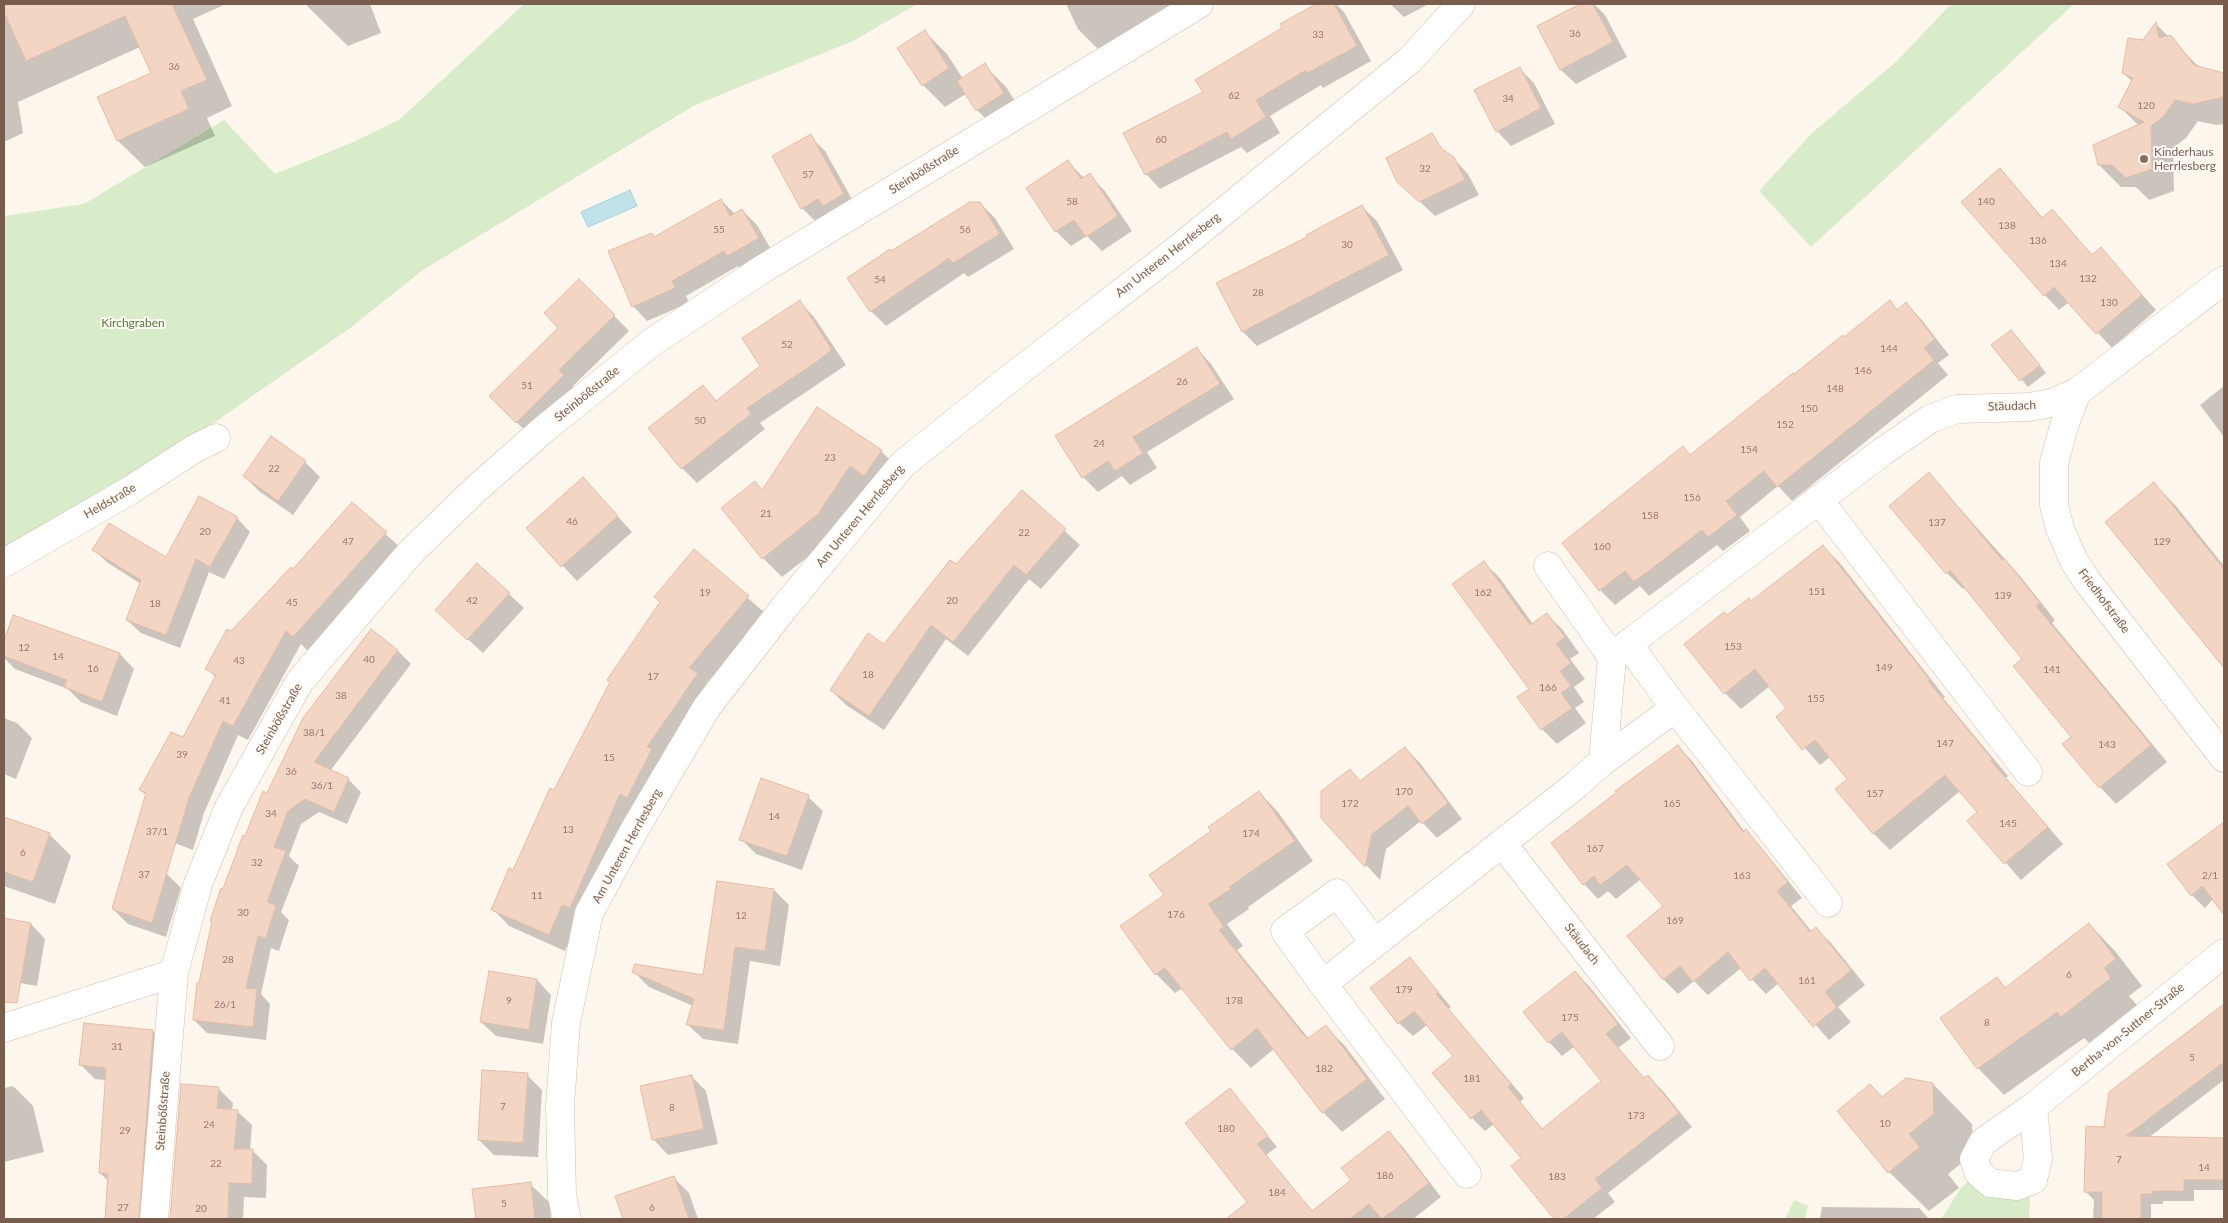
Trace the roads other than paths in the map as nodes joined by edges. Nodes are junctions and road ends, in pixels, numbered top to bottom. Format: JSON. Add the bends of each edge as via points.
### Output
{"nodes":[{"id":1,"x":1199,"y":4,"type":"edge"},
{"id":2,"x":1461,"y":4,"type":"edge"},
{"id":3,"x":2224,"y":280,"type":"edge"},
{"id":4,"x":2077,"y":392,"type":"junction"},
{"id":5,"x":216,"y":438,"type":"dead end"},
{"id":6,"x":1818,"y":500,"type":"junction"},
{"id":7,"x":4,"y":563,"type":"edge"},
{"id":8,"x":1548,"y":566,"type":"dead end"},
{"id":9,"x":1620,"y":651,"type":"junction"},
{"id":10,"x":1675,"y":708,"type":"junction"},
{"id":11,"x":2224,"y":757,"type":"edge"},
{"id":12,"x":1603,"y":761,"type":"junction"},
{"id":13,"x":2028,"y":772,"type":"dead end"},
{"id":14,"x":1502,"y":843,"type":"junction"},
{"id":15,"x":1828,"y":903,"type":"dead end"},
{"id":16,"x":1375,"y":943,"type":"junction"},
{"id":17,"x":2224,"y":953,"type":"edge"},
{"id":18,"x":174,"y":973,"type":"junction"},
{"id":19,"x":1323,"y":984,"type":"junction"},
{"id":20,"x":4,"y":1028,"type":"edge"},
{"id":21,"x":1660,"y":1046,"type":"dead end"},
{"id":22,"x":2032,"y":1107,"type":"dead end"},
{"id":23,"x":1467,"y":1174,"type":"dead end"},
{"id":24,"x":154,"y":1219,"type":"edge"},
{"id":25,"x":566,"y":1219,"type":"edge"}],
"edges":[{"from":1,"to":18,"type":"street","name":"Steinbößstraße","via":[[761,270],[651,343],[476,489],[411,552],[300,681],[228,807],[198,884]]},
{"from":2,"to":25,"type":"street","name":"Am Unteren Herrlesberg","via":[[1410,60],[1174,252],[903,464],[707,707],[589,913],[566,1022],[560,1097],[562,1196]]},
{"from":3,"to":4,"type":"street","name":"Stäudach"},
{"from":4,"to":6,"type":"street","name":"Stäudach","via":[[2052,403],[2029,407],[1957,409],[1930,419]]},
{"from":4,"to":11,"type":"street","name":"Friedhofstraße","via":[[2054,463],[2054,505],[2060,529],[2074,561],[2088,581]]},
{"from":5,"to":7,"type":"street","name":"Heldstraße"},
{"from":6,"to":9,"type":"street","name":"Stäudach"},
{"from":6,"to":13,"type":"street"},
{"from":8,"to":9,"type":"street"},
{"from":9,"to":10,"type":"street"},
{"from":9,"to":12,"type":"street"},
{"from":10,"to":12,"type":"street"},
{"from":10,"to":15,"type":"street"},
{"from":12,"to":14,"type":"street"},
{"from":14,"to":16,"type":"street"},
{"from":14,"to":21,"type":"street","name":"Stäudach"},
{"from":16,"to":19,"type":"street"},
{"from":16,"to":19,"type":"street","via":[[1337,893],[1285,931]]},
{"from":17,"to":22,"type":"street","name":"Bertha-von-Suttner-Straße"},
{"from":18,"to":20,"type":"street"},
{"from":18,"to":24,"type":"street","name":"Steinbößstraße"},
{"from":19,"to":23,"type":"street"}]}
